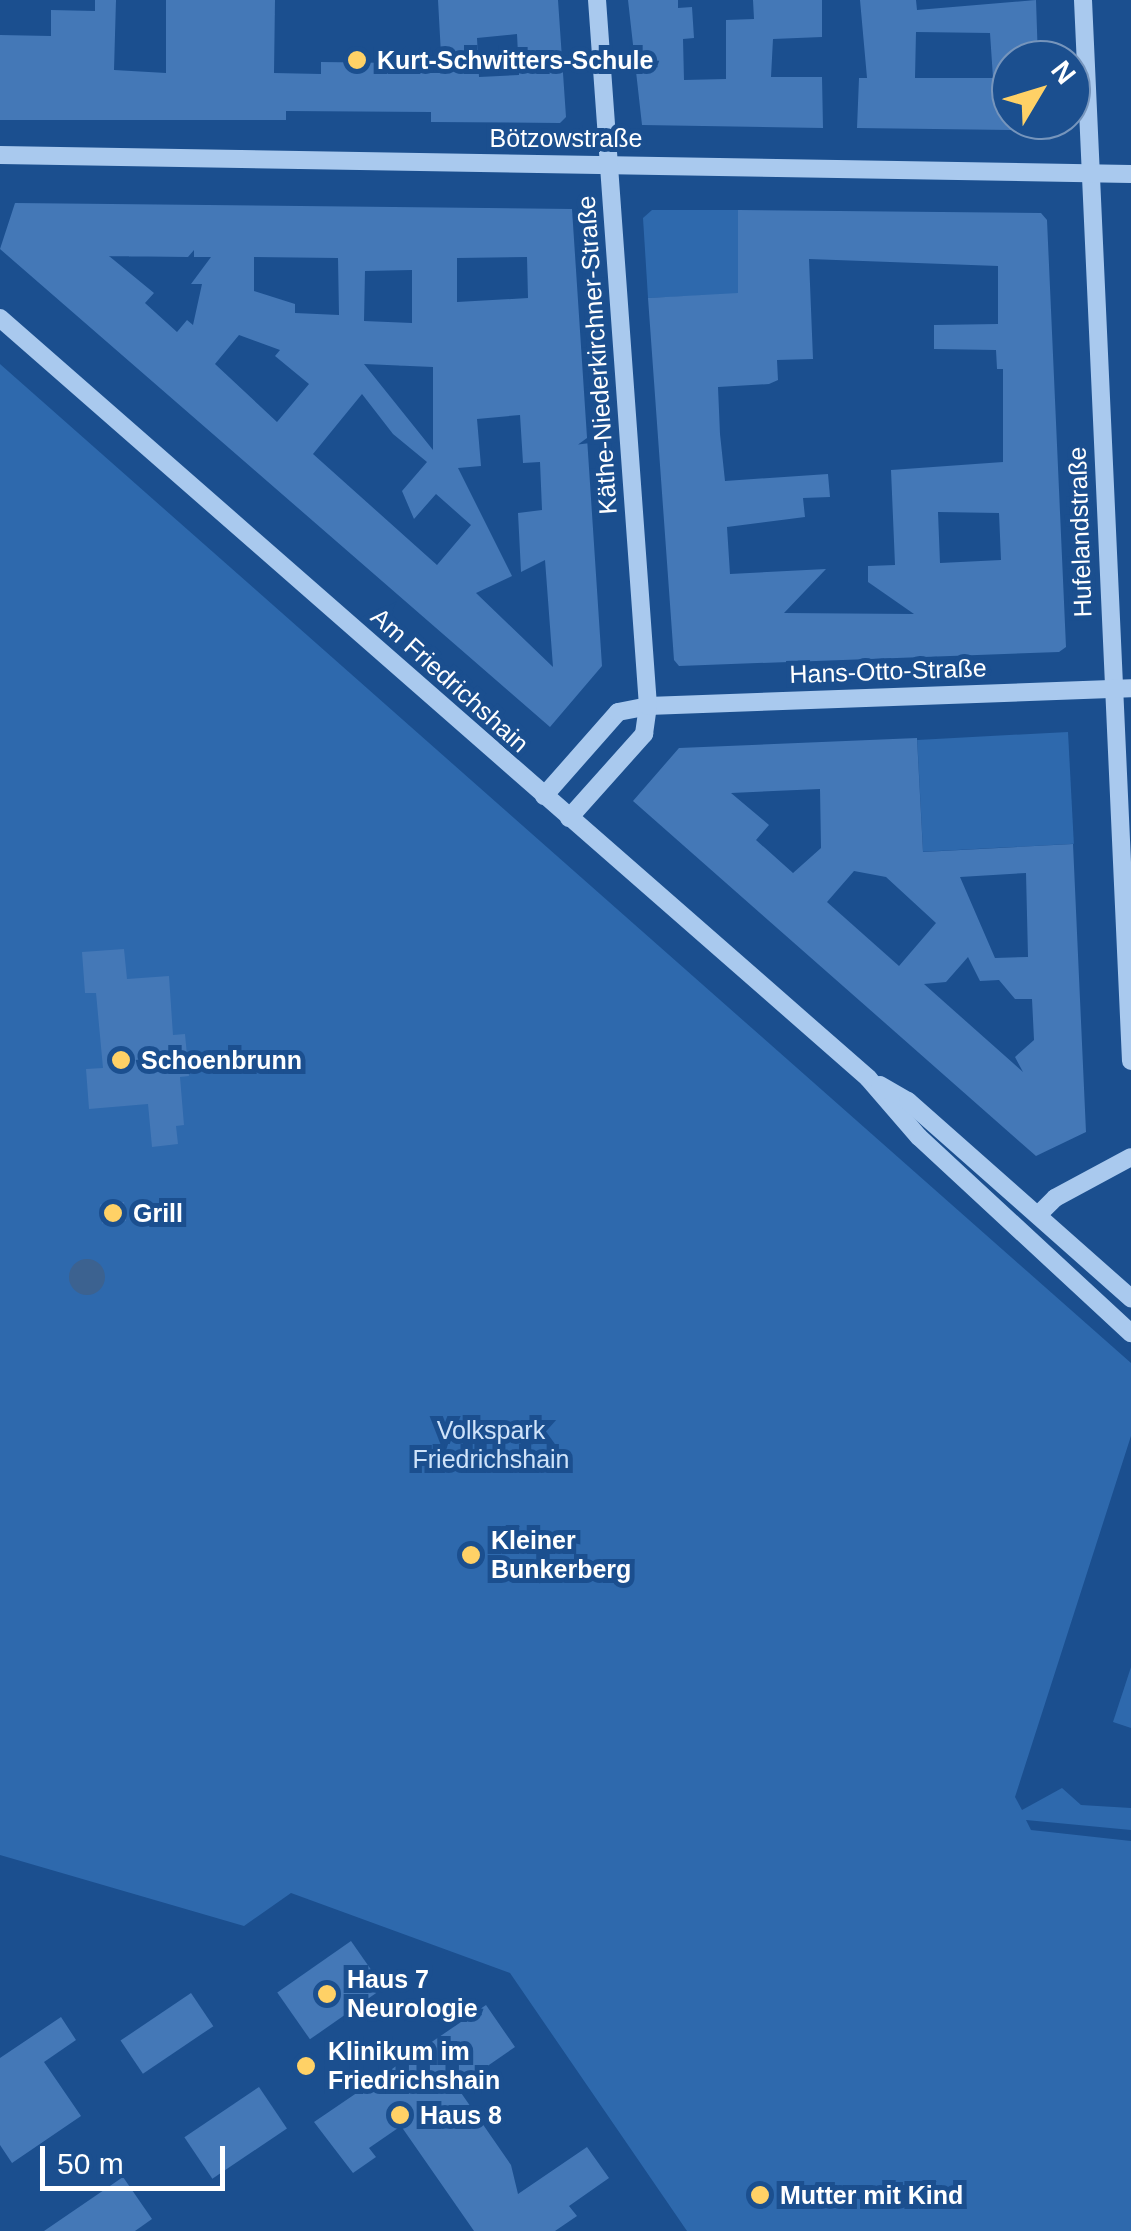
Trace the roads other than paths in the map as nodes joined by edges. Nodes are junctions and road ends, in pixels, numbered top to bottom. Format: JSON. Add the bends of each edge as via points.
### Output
{"nodes":[{"id":1,"x":597,"y":0,"type":"edge"},
{"id":2,"x":1083,"y":0,"type":"edge"},
{"id":3,"x":0,"y":155,"type":"edge"},
{"id":4,"x":608,"y":162,"type":"junction"},
{"id":5,"x":1091,"y":174,"type":"junction"},
{"id":6,"x":1131,"y":174,"type":"edge"},
{"id":7,"x":0,"y":318,"type":"edge"},
{"id":8,"x":1111,"y":688,"type":"junction"},
{"id":9,"x":1131,"y":688,"type":"edge"},
{"id":10,"x":648,"y":706,"type":"junction"},
{"id":11,"x":544,"y":796,"type":"junction"},
{"id":12,"x":569,"y":818,"type":"junction"},
{"id":13,"x":1131,"y":1061,"type":"edge"},
{"id":14,"x":868,"y":1078,"type":"junction"},
{"id":15,"x":1131,"y":1157,"type":"edge"},
{"id":16,"x":1038,"y":1215,"type":"junction"},
{"id":17,"x":1131,"y":1298,"type":"edge"},
{"id":18,"x":1131,"y":1333,"type":"edge"}],
"edges":[{"from":1,"to":4,"type":"street","name":"Käthe-Niederkirchner-Straße"},
{"from":2,"to":5,"type":"street","name":"Hufelandstraße"},
{"from":3,"to":4,"type":"street","name":"Bötzowstraße"},
{"from":4,"to":5,"type":"street","name":"Bötzowstraße"},
{"from":4,"to":10,"type":"street","name":"Käthe-Niederkirchner-Straße"},
{"from":5,"to":6,"type":"street","name":"Bötzowstraße"},
{"from":5,"to":8,"type":"street","name":"Hufelandstraße"},
{"from":7,"to":11,"type":"street","name":"Am Friedrichshain"},
{"from":8,"to":9,"type":"street","name":"Hans-Otto-Straße"},
{"from":8,"to":10,"type":"street","name":"Hans-Otto-Straße"},
{"from":8,"to":13,"type":"street","name":"Hufelandstraße"},
{"from":10,"to":11,"type":"street","via":[[618,712]]},
{"from":10,"to":12,"type":"street","name":"Käthe-Niederkirchner-Straße","via":[[644,734]]},
{"from":11,"to":12,"type":"street","name":"Am Friedrichshain"},
{"from":12,"to":14,"type":"street","name":"Am Friedrichshain"},
{"from":14,"to":16,"type":"street","name":"Am Friedrichshain","via":[[908,1100]]},
{"from":14,"to":18,"type":"street","name":"Am Friedrichshain","via":[[919,1137]]},
{"from":15,"to":16,"type":"street","via":[[1055,1198]]},
{"from":16,"to":17,"type":"street","name":"Am Friedrichshain"}]}
